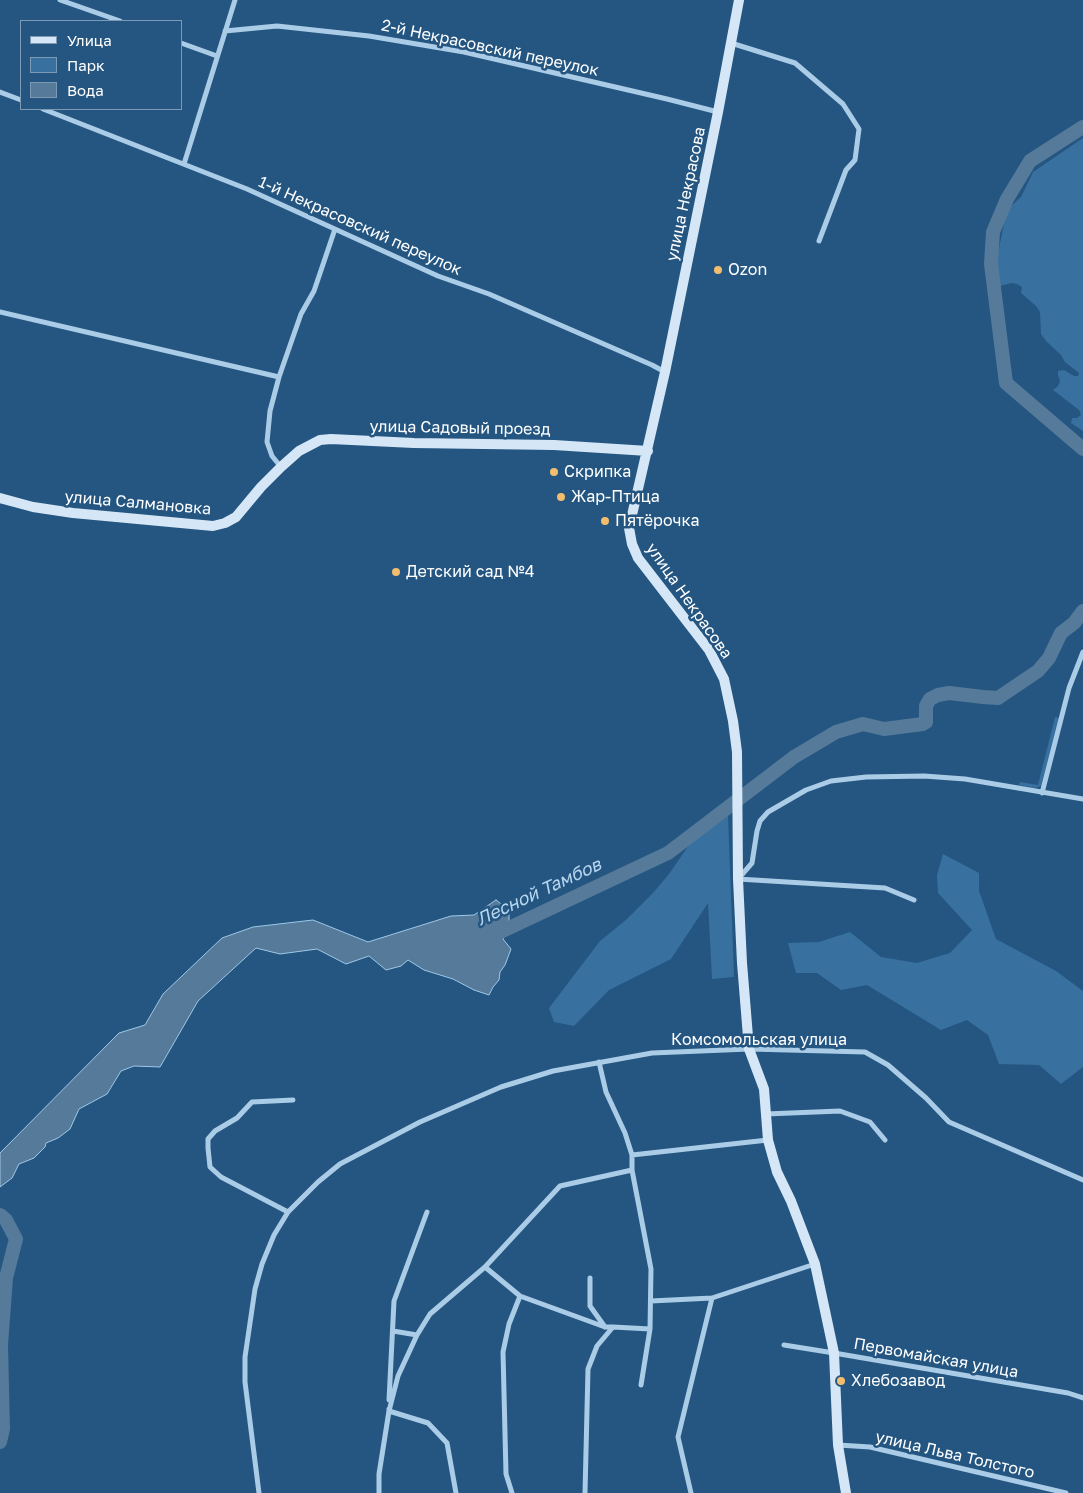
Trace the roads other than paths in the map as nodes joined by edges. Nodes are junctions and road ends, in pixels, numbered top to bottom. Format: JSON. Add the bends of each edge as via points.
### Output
{"nodes":[{"id":1,"x":60,"y":0,"type":"edge"},
{"id":2,"x":235,"y":0,"type":"edge"},
{"id":3,"x":736,"y":1,"type":"edge"},
{"id":4,"x":117,"y":20,"type":"edge"},
{"id":5,"x":225,"y":31,"type":"junction"},
{"id":6,"x":182,"y":43,"type":"edge"},
{"id":7,"x":730,"y":43,"type":"junction"},
{"id":8,"x":217,"y":56,"type":"junction"},
{"id":9,"x":0,"y":92,"type":"edge"},
{"id":10,"x":20,"y":100,"type":"edge"},
{"id":11,"x":46,"y":110,"type":"edge"},
{"id":12,"x":718,"y":112,"type":"junction"},
{"id":13,"x":184,"y":164,"type":"junction"},
{"id":14,"x":335,"y":230,"type":"junction"},
{"id":15,"x":820,"y":241,"type":"dead end"},
{"id":16,"x":0,"y":312,"type":"edge"},
{"id":17,"x":665,"y":372,"type":"junction"},
{"id":18,"x":279,"y":377,"type":"junction"},
{"id":19,"x":648,"y":450,"type":"junction"},
{"id":20,"x":281,"y":467,"type":"junction"},
{"id":21,"x":0,"y":498,"type":"edge"},
{"id":22,"x":1083,"y":652,"type":"edge"},
{"id":23,"x":1042,"y":793,"type":"junction"},
{"id":24,"x":1083,"y":799,"type":"edge"},
{"id":25,"x":738,"y":879,"type":"junction"},
{"id":26,"x":914,"y":900,"type":"dead end"},
{"id":27,"x":749,"y":1049,"type":"junction"},
{"id":28,"x":599,"y":1062,"type":"junction"},
{"id":29,"x":293,"y":1100,"type":"dead end"},
{"id":30,"x":766,"y":1114,"type":"junction"},
{"id":31,"x":768,"y":1140,"type":"junction"},
{"id":32,"x":885,"y":1140,"type":"dead end"},
{"id":33,"x":632,"y":1155,"type":"junction"},
{"id":34,"x":632,"y":1170,"type":"junction"},
{"id":35,"x":1083,"y":1180,"type":"edge"},
{"id":36,"x":288,"y":1212,"type":"junction"},
{"id":37,"x":427,"y":1212,"type":"dead end"},
{"id":38,"x":815,"y":1264,"type":"junction"},
{"id":39,"x":485,"y":1267,"type":"junction"},
{"id":40,"x":590,"y":1278,"type":"dead end"},
{"id":41,"x":520,"y":1296,"type":"junction"},
{"id":42,"x":712,"y":1298,"type":"junction"},
{"id":43,"x":651,"y":1301,"type":"junction"},
{"id":44,"x":605,"y":1327,"type":"junction"},
{"id":45,"x":614,"y":1327,"type":"junction"},
{"id":46,"x":650,"y":1329,"type":"junction"},
{"id":47,"x":393,"y":1331,"type":"junction"},
{"id":48,"x":416,"y":1336,"type":"junction"},
{"id":49,"x":784,"y":1345,"type":"dead end"},
{"id":50,"x":834,"y":1353,"type":"junction"},
{"id":51,"x":641,"y":1385,"type":"dead end"},
{"id":52,"x":1083,"y":1398,"type":"edge"},
{"id":53,"x":389,"y":1411,"type":"junction"},
{"id":54,"x":838,"y":1445,"type":"junction"},
{"id":55,"x":258,"y":1493,"type":"edge"},
{"id":56,"x":379,"y":1493,"type":"edge"},
{"id":57,"x":456,"y":1493,"type":"edge"},
{"id":58,"x":512,"y":1493,"type":"edge"},
{"id":59,"x":585,"y":1493,"type":"edge"},
{"id":60,"x":691,"y":1493,"type":"edge"},
{"id":61,"x":846,"y":1493,"type":"edge"},
{"id":62,"x":1066,"y":1493,"type":"edge"}],
"edges":[{"from":1,"to":4,"type":"street"},
{"from":2,"to":5,"type":"street"},
{"from":3,"to":7,"type":"street","name":"улица Некрасова"},
{"from":5,"to":8,"type":"street"},
{"from":5,"to":12,"type":"street","name":"2-й Некрасовский переулок","via":[[277,26],[369,36],[464,52]]},
{"from":6,"to":8,"type":"street"},
{"from":7,"to":12,"type":"street","name":"улица Некрасова"},
{"from":7,"to":15,"type":"street","via":[[795,63],[844,104],[860,129],[855,160],[846,170]]},
{"from":8,"to":13,"type":"street"},
{"from":9,"to":10,"type":"street"},
{"from":11,"to":13,"type":"street","name":"1-й Некрасовский переулок"},
{"from":12,"to":17,"type":"street","name":"улица Некрасова"},
{"from":13,"to":14,"type":"street","name":"1-й Некрасовский переулок"},
{"from":14,"to":17,"type":"street","name":"1-й Некрасовский переулок"},
{"from":14,"to":18,"type":"street"},
{"from":16,"to":18,"type":"street"},
{"from":17,"to":19,"type":"street","name":"улица Некрасова"},
{"from":18,"to":20,"type":"street","via":[[266,436],[268,448]]},
{"from":19,"to":20,"type":"street","name":"улица Садовый проезд","via":[[331,439],[306,446]]},
{"from":19,"to":25,"type":"street","name":"улица Некрасова","via":[[630,528],[632,544],[638,558],[709,650],[724,679],[737,752]]},
{"from":20,"to":21,"type":"street","name":"улица Салмановка","via":[[236,517],[213,526],[73,513]]},
{"from":22,"to":23,"type":"street","via":[[1069,688]]},
{"from":23,"to":24,"type":"street"},
{"from":23,"to":25,"type":"street","via":[[965,779],[924,776],[866,777],[831,782],[806,790],[760,820],[752,863]]},
{"from":25,"to":26,"type":"street","via":[[885,888]]},
{"from":25,"to":27,"type":"street","name":"улица Некрасова"},
{"from":27,"to":28,"type":"street","name":"Комсомольская улица","via":[[652,1054]]},
{"from":27,"to":30,"type":"street","name":"улица Некрасова","via":[[764,1089]]},
{"from":27,"to":35,"type":"street","name":"Комсомольская улица","via":[[865,1052],[888,1064],[949,1122]]},
{"from":28,"to":33,"type":"street","via":[[606,1092]]},
{"from":28,"to":36,"type":"street","name":"Комсомольская улица","via":[[552,1071],[501,1087],[420,1122],[340,1164]]},
{"from":29,"to":36,"type":"street","via":[[252,1102],[237,1118],[208,1139],[210,1167],[221,1177]]},
{"from":30,"to":31,"type":"street","name":"улица Некрасова"},
{"from":30,"to":32,"type":"street","via":[[840,1111],[870,1122]]},
{"from":31,"to":33,"type":"street"},
{"from":31,"to":38,"type":"street","name":"улица Некрасова","via":[[776,1172]]},
{"from":33,"to":34,"type":"street"},
{"from":34,"to":39,"type":"street","via":[[560,1186]]},
{"from":34,"to":43,"type":"street","via":[[651,1269]]},
{"from":36,"to":55,"type":"street","name":"Комсомольская улица","via":[[262,1264],[245,1357]]},
{"from":37,"to":47,"type":"street","via":[[394,1301]]},
{"from":38,"to":42,"type":"street"},
{"from":38,"to":50,"type":"street","name":"улица Некрасова"},
{"from":39,"to":41,"type":"street"},
{"from":39,"to":48,"type":"street","via":[[430,1314]]},
{"from":40,"to":44,"type":"street","via":[[590,1306]]},
{"from":41,"to":44,"type":"street"},
{"from":41,"to":58,"type":"street","via":[[509,1324],[504,1352],[506,1474]]},
{"from":42,"to":43,"type":"street"},
{"from":42,"to":60,"type":"street","via":[[678,1437]]},
{"from":43,"to":46,"type":"street"},
{"from":44,"to":45,"type":"street"},
{"from":45,"to":46,"type":"street"},
{"from":45,"to":59,"type":"street","via":[[597,1346],[588,1369]]},
{"from":46,"to":51,"type":"street"},
{"from":47,"to":48,"type":"street"},
{"from":47,"to":53,"type":"street"},
{"from":48,"to":53,"type":"street","via":[[398,1376]]},
{"from":49,"to":50,"type":"street","name":"Первомайская улица"},
{"from":50,"to":52,"type":"street","name":"Первомайская улица"},
{"from":50,"to":54,"type":"street","name":"улица Некрасова"},
{"from":53,"to":56,"type":"street"},
{"from":53,"to":57,"type":"street","via":[[428,1423],[447,1443]]},
{"from":54,"to":61,"type":"street","name":"улица Некрасова"},
{"from":54,"to":62,"type":"street","name":"улица Льва Толстого","via":[[870,1448]]}]}
